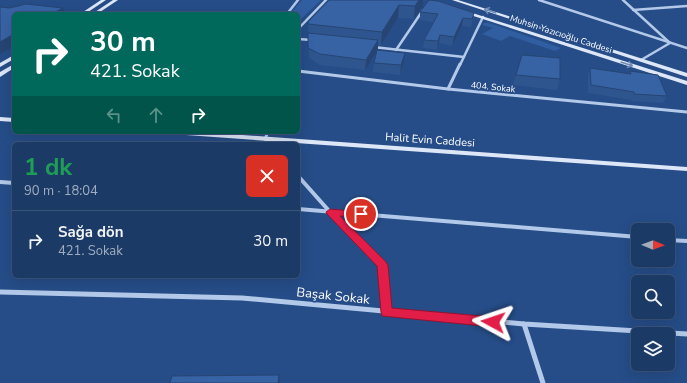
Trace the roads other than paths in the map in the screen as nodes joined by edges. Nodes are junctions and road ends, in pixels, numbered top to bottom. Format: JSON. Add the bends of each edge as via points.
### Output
{"nodes":[{"id":1,"x":104,"y":0,"type":"edge"},
{"id":2,"x":116,"y":0,"type":"edge"},
{"id":3,"x":298,"y":0,"type":"edge"},
{"id":4,"x":326,"y":0,"type":"edge"},
{"id":5,"x":454,"y":0,"type":"edge"},
{"id":6,"x":539,"y":0,"type":"edge"},
{"id":7,"x":622,"y":0,"type":"edge"},
{"id":8,"x":687,"y":6,"type":"edge"},
{"id":9,"x":424,"y":8,"type":"edge"},
{"id":10,"x":460,"y":10,"type":"edge"},
{"id":11,"x":633,"y":10,"type":"junction"},
{"id":12,"x":85,"y":12,"type":"edge"},
{"id":13,"x":97,"y":12,"type":"edge"},
{"id":14,"x":289,"y":12,"type":"edge"},
{"id":15,"x":483,"y":18,"type":"junction"},
{"id":16,"x":300,"y":27,"type":"edge"},
{"id":17,"x":300,"y":39,"type":"edge"},
{"id":18,"x":313,"y":40,"type":"edge"},
{"id":19,"x":670,"y":43,"type":"junction"},
{"id":20,"x":366,"y":46,"type":"edge"},
{"id":21,"x":687,"y":48,"type":"edge"},
{"id":22,"x":396,"y":50,"type":"junction"},
{"id":23,"x":464,"y":57,"type":"junction"},
{"id":24,"x":12,"y":58,"type":"edge"},
{"id":25,"x":641,"y":60,"type":"junction"},
{"id":26,"x":0,"y":65,"type":"edge"},
{"id":27,"x":12,"y":67,"type":"edge"},
{"id":28,"x":300,"y":71,"type":"edge"},
{"id":29,"x":0,"y":75,"type":"edge"},
{"id":30,"x":687,"y":75,"type":"edge"},
{"id":31,"x":687,"y":83,"type":"edge"},
{"id":32,"x":448,"y":89,"type":"junction"},
{"id":33,"x":687,"y":112,"type":"edge"},
{"id":34,"x":0,"y":119,"type":"edge"},
{"id":35,"x":12,"y":121,"type":"edge"},
{"id":36,"x":12,"y":121,"type":"edge"},
{"id":37,"x":0,"y":122,"type":"edge"},
{"id":38,"x":204,"y":134,"type":"edge"},
{"id":39,"x":268,"y":138,"type":"edge"},
{"id":40,"x":687,"y":169,"type":"edge"},
{"id":41,"x":300,"y":178,"type":"edge"},
{"id":42,"x":0,"y":182,"type":"edge"},
{"id":43,"x":12,"y":183,"type":"edge"},
{"id":44,"x":300,"y":209,"type":"edge"},
{"id":45,"x":330,"y":212,"type":"junction"},
{"id":46,"x":631,"y":236,"type":"edge"},
{"id":47,"x":675,"y":240,"type":"edge"},
{"id":48,"x":687,"y":241,"type":"edge"},
{"id":49,"x":0,"y":292,"type":"edge"},
{"id":50,"x":386,"y":312,"type":"junction"},
{"id":51,"x":524,"y":324,"type":"junction"},
{"id":52,"x":687,"y":334,"type":"edge"},
{"id":53,"x":543,"y":383,"type":"edge"}],
"edges":[{"from":1,"to":12,"type":"main road"},
{"from":2,"to":13,"type":"main road"},
{"from":3,"to":14,"type":"street"},
{"from":4,"to":16,"type":"street"},
{"from":25,"to":5,"type":"main road","name":"Muhsin Yazıcıoğlu Caddesi","one_way":true},
{"from":6,"to":19,"type":"street"},
{"from":7,"to":11,"type":"street"},
{"from":8,"to":11,"type":"street"},
{"from":9,"to":22,"type":"street"},
{"from":10,"to":15,"type":"main road","name":"Muhsin Yazıcıoğlu Caddesi"},
{"from":11,"to":19,"type":"street"},
{"from":15,"to":23,"type":"street"},
{"from":15,"to":31,"type":"main road","name":"Muhsin Yazıcıoğlu Caddesi","one_way":true},
{"from":17,"to":18,"type":"street"},
{"from":19,"to":21,"type":"street"},
{"from":19,"to":25,"type":"street"},
{"from":20,"to":22,"type":"street"},
{"from":22,"to":23,"type":"street"},
{"from":23,"to":32,"type":"street"},
{"from":24,"to":26,"type":"main road"},
{"from":25,"to":30,"type":"main road","name":"Muhsin Yazıcıoğlu Caddesi"},
{"from":27,"to":29,"type":"main road"},
{"from":28,"to":32,"type":"street","name":"404. Sokak"},
{"from":32,"to":33,"type":"street","name":"404. Sokak"},
{"from":34,"to":35,"type":"main road"},
{"from":36,"to":37,"type":"main road"},
{"from":38,"to":39,"type":"main road","name":"Halit Evin Caddesi"},
{"from":39,"to":40,"type":"main road","name":"Halit Evin Caddesi"},
{"from":41,"to":45,"type":"street"},
{"from":42,"to":43,"type":"street"},
{"from":44,"to":45,"type":"street"},
{"from":45,"to":46,"type":"street"},
{"from":45,"to":50,"type":"street","via":[[382,265]]},
{"from":47,"to":48,"type":"street"},
{"from":49,"to":50,"type":"street","name":"Başak Sokak","via":[[242,298]]},
{"from":50,"to":51,"type":"street","name":"Başak Sokak"},
{"from":51,"to":52,"type":"street","name":"Başak Sokak"},
{"from":51,"to":53,"type":"street"}]}
